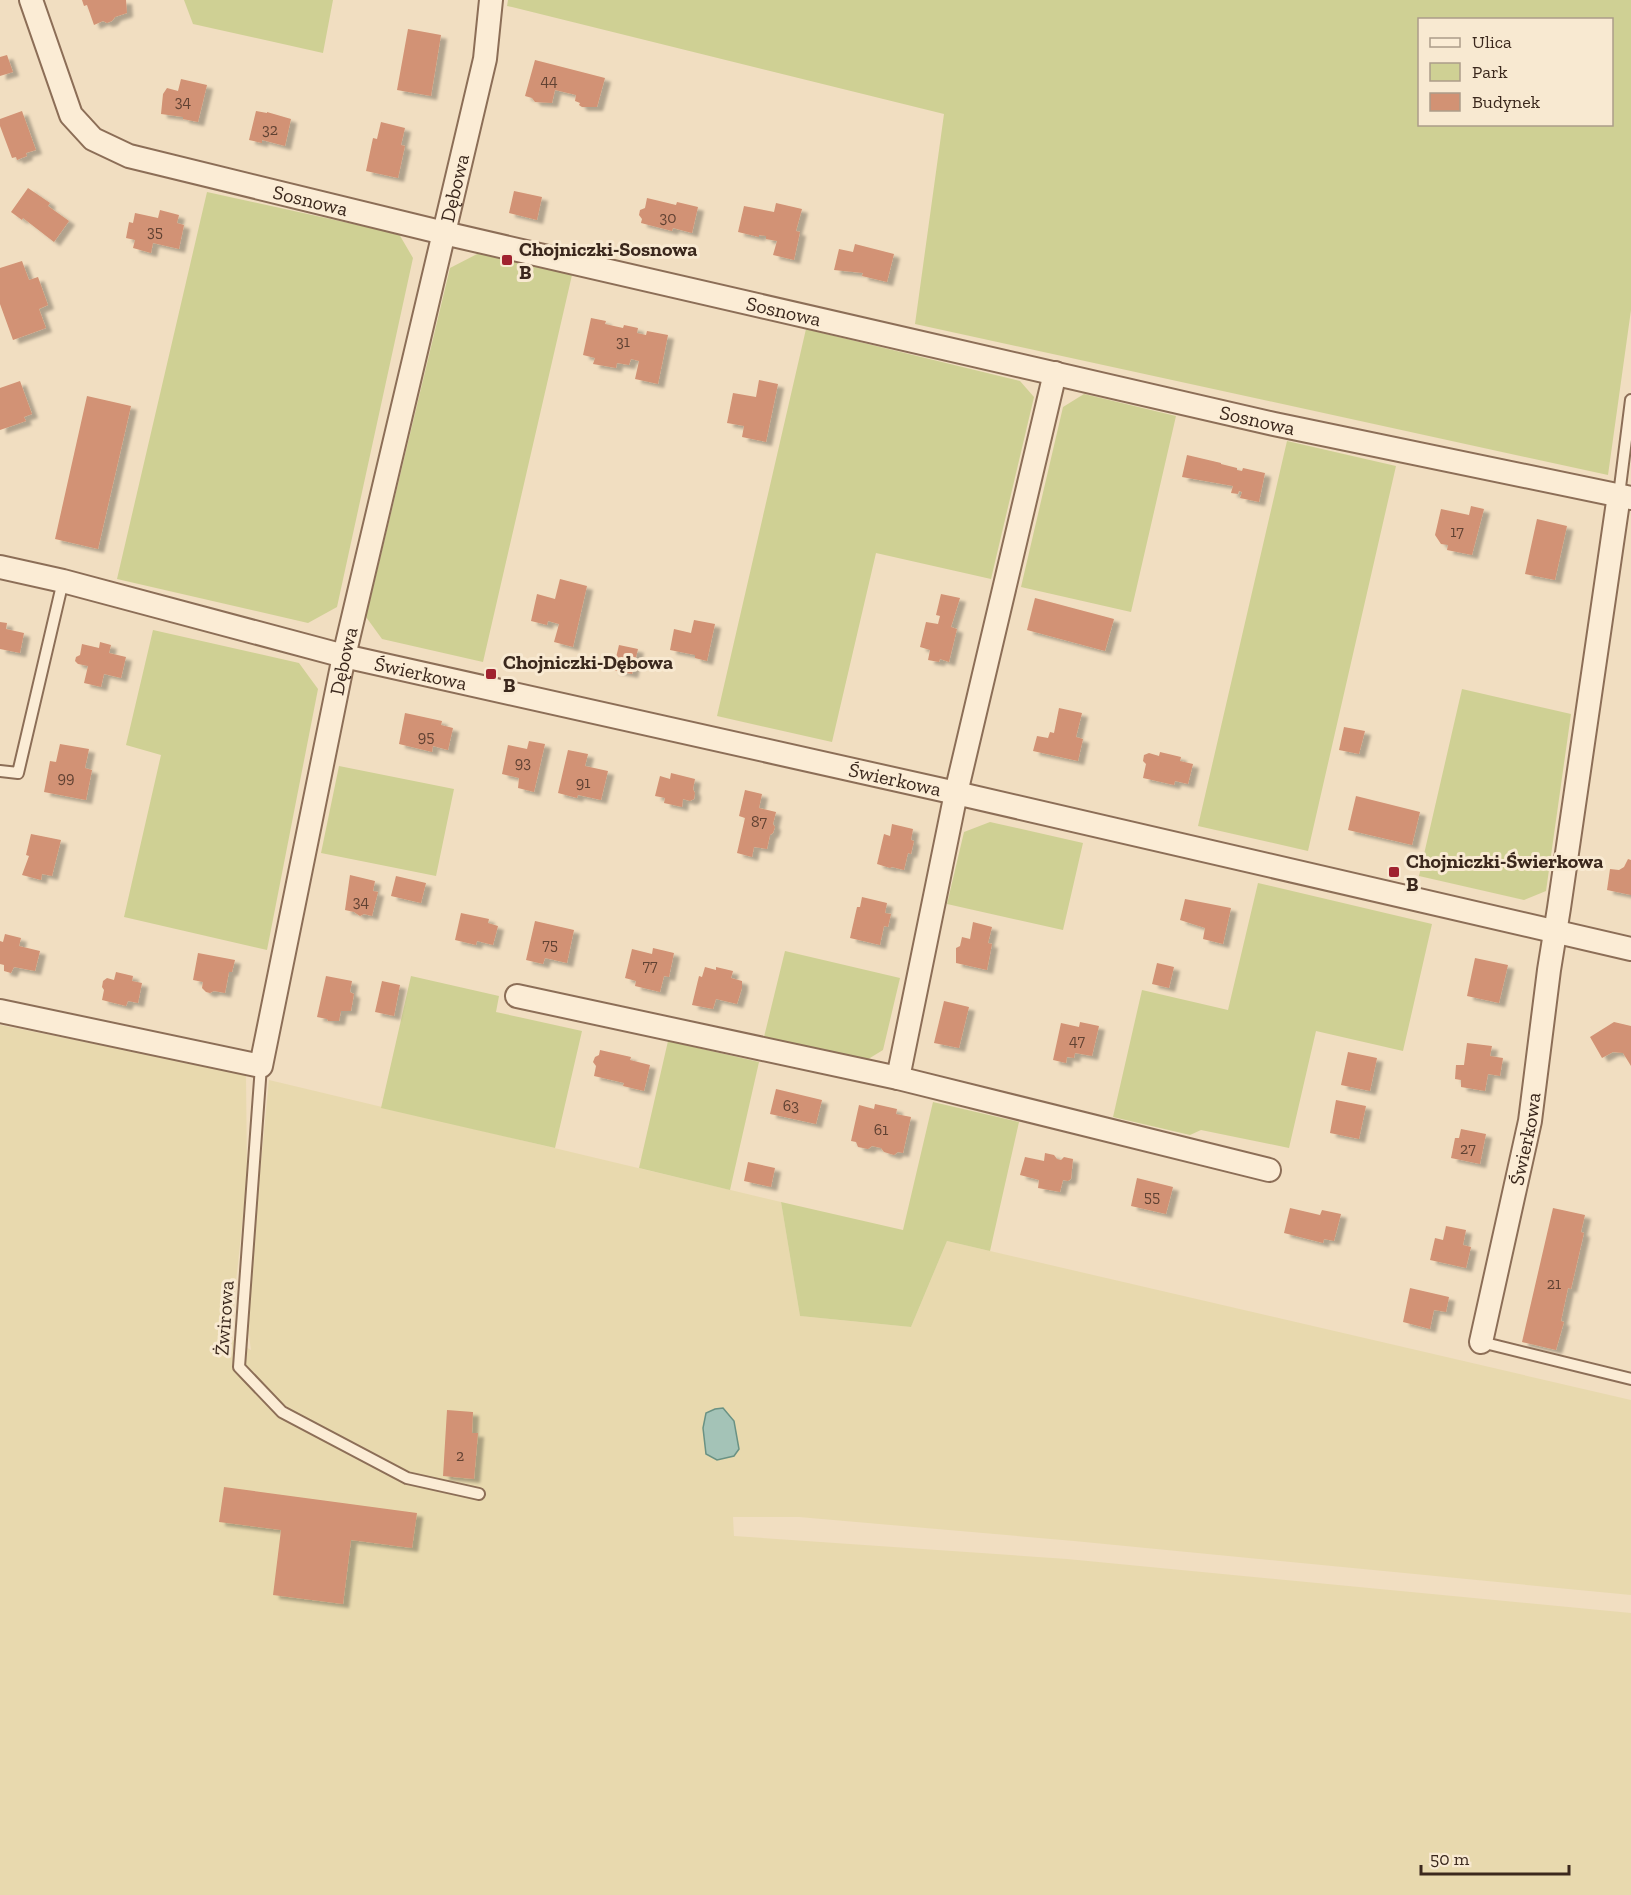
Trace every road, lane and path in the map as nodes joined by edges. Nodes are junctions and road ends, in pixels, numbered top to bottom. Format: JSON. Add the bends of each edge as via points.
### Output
{"nodes":[{"id":1,"x":32,"y":0,"type":"edge"},
{"id":2,"x":491,"y":0,"type":"edge"},
{"id":3,"x":444,"y":233,"type":"junction"},
{"id":4,"x":1055,"y":373,"type":"junction"},
{"id":5,"x":1631,"y":400,"type":"edge"},
{"id":6,"x":1625,"y":496,"type":"edge"},
{"id":7,"x":0,"y":567,"type":"edge"},
{"id":8,"x":63,"y":581,"type":"junction"},
{"id":9,"x":344,"y":656,"type":"junction"},
{"id":10,"x":0,"y":771,"type":"edge"},
{"id":11,"x":956,"y":793,"type":"junction"},
{"id":12,"x":1555,"y":932,"type":"junction"},
{"id":13,"x":1631,"y":950,"type":"edge"},
{"id":14,"x":517,"y":996,"type":"dead end"},
{"id":15,"x":0,"y":1011,"type":"edge"},
{"id":16,"x":261,"y":1066,"type":"junction"},
{"id":17,"x":898,"y":1078,"type":"junction"},
{"id":18,"x":1269,"y":1170,"type":"dead end"},
{"id":19,"x":1481,"y":1342,"type":"joint"},
{"id":20,"x":1631,"y":1379,"type":"edge"},
{"id":21,"x":479,"y":1494,"type":"dead end"}],
"edges":[{"from":1,"to":3,"type":"street","name":"Sosnowa","via":[[71,115],[93,139],[129,156]]},
{"from":2,"to":3,"type":"street","name":"Dębowa","via":[[485,59]]},
{"from":3,"to":4,"type":"street","name":"Sosnowa"},
{"from":3,"to":9,"type":"street","name":"Dębowa"},
{"from":4,"to":6,"type":"street","name":"Sosnowa","via":[[1274,424]]},
{"from":4,"to":11,"type":"street","name":"Świerkowa"},
{"from":5,"to":6,"type":"lane"},
{"from":6,"to":12,"type":"street","name":"Świerkowa"},
{"from":7,"to":8,"type":"street","name":"Świerkowa"},
{"from":8,"to":9,"type":"street","name":"Świerkowa"},
{"from":8,"to":10,"type":"lane","via":[[18,773]]},
{"from":9,"to":11,"type":"street","name":"Świerkowa"},
{"from":9,"to":16,"type":"street","name":"Dębowa"},
{"from":11,"to":12,"type":"street","name":"Świerkowa"},
{"from":11,"to":17,"type":"street","name":"Świerkowa"},
{"from":12,"to":13,"type":"street","name":"Świerkowa"},
{"from":12,"to":19,"type":"street","name":"Świerkowa","via":[[1530,1121]]},
{"from":14,"to":17,"type":"street"},
{"from":15,"to":16,"type":"street"},
{"from":16,"to":21,"type":"lane","name":"Żwirowa","via":[[239,1367],[282,1413],[407,1478]]},
{"from":17,"to":18,"type":"street"},
{"from":19,"to":20,"type":"lane"}]}
